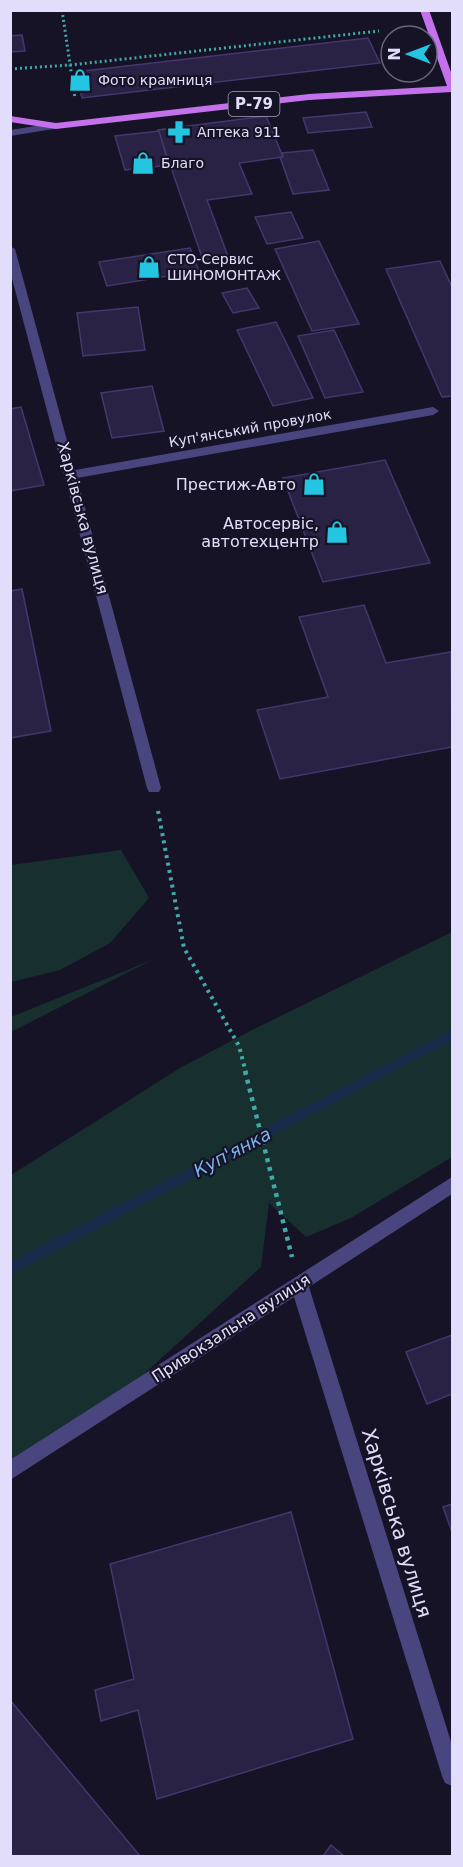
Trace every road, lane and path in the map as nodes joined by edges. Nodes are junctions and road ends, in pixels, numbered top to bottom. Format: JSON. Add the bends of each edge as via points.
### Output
{"nodes":[{"id":1,"x":62,"y":10,"type":"edge"},
{"id":2,"x":424,"y":10,"type":"edge"},
{"id":3,"x":379,"y":31,"type":"dead end"},
{"id":4,"x":70,"y":65,"type":"junction"},
{"id":5,"x":10,"y":69,"type":"edge"},
{"id":6,"x":453,"y":88,"type":"edge"},
{"id":7,"x":75,"y":98,"type":"dead end"},
{"id":8,"x":10,"y":119,"type":"edge"},
{"id":9,"x":56,"y":126,"type":"junction"},
{"id":10,"x":10,"y":133,"type":"edge"},
{"id":11,"x":10,"y":249,"type":"edge"},
{"id":12,"x":433,"y":411,"type":"dead end"},
{"id":13,"x":72,"y":475,"type":"junction"},
{"id":14,"x":154,"y":788,"type":"joint"},
{"id":15,"x":453,"y":1185,"type":"edge"},
{"id":16,"x":299,"y":1284,"type":"junction"},
{"id":17,"x":10,"y":1471,"type":"edge"},
{"id":18,"x":453,"y":1776,"type":"edge"}],
"edges":[{"from":1,"to":4,"type":"path"},
{"from":2,"to":6,"type":"main road"},
{"from":3,"to":4,"type":"path"},
{"from":4,"to":5,"type":"path"},
{"from":4,"to":7,"type":"path"},
{"from":6,"to":9,"type":"main road","number":"Р-79","via":[[309,97]]},
{"from":8,"to":9,"type":"main road","number":"Р-79"},
{"from":9,"to":10,"type":"street"},
{"from":11,"to":13,"type":"street","name":"Харківська вулиця"},
{"from":12,"to":13,"type":"street","name":"Куп'янський провулок"},
{"from":13,"to":14,"type":"street","name":"Харківська вулиця"},
{"from":14,"to":16,"type":"path","via":[[184,948],[239,1046]]},
{"from":15,"to":16,"type":"street","name":"Привокзальна вулиця"},
{"from":16,"to":17,"type":"street","name":"Привокзальна вулиця"},
{"from":16,"to":18,"type":"street","name":"Харківська вулиця"}]}
